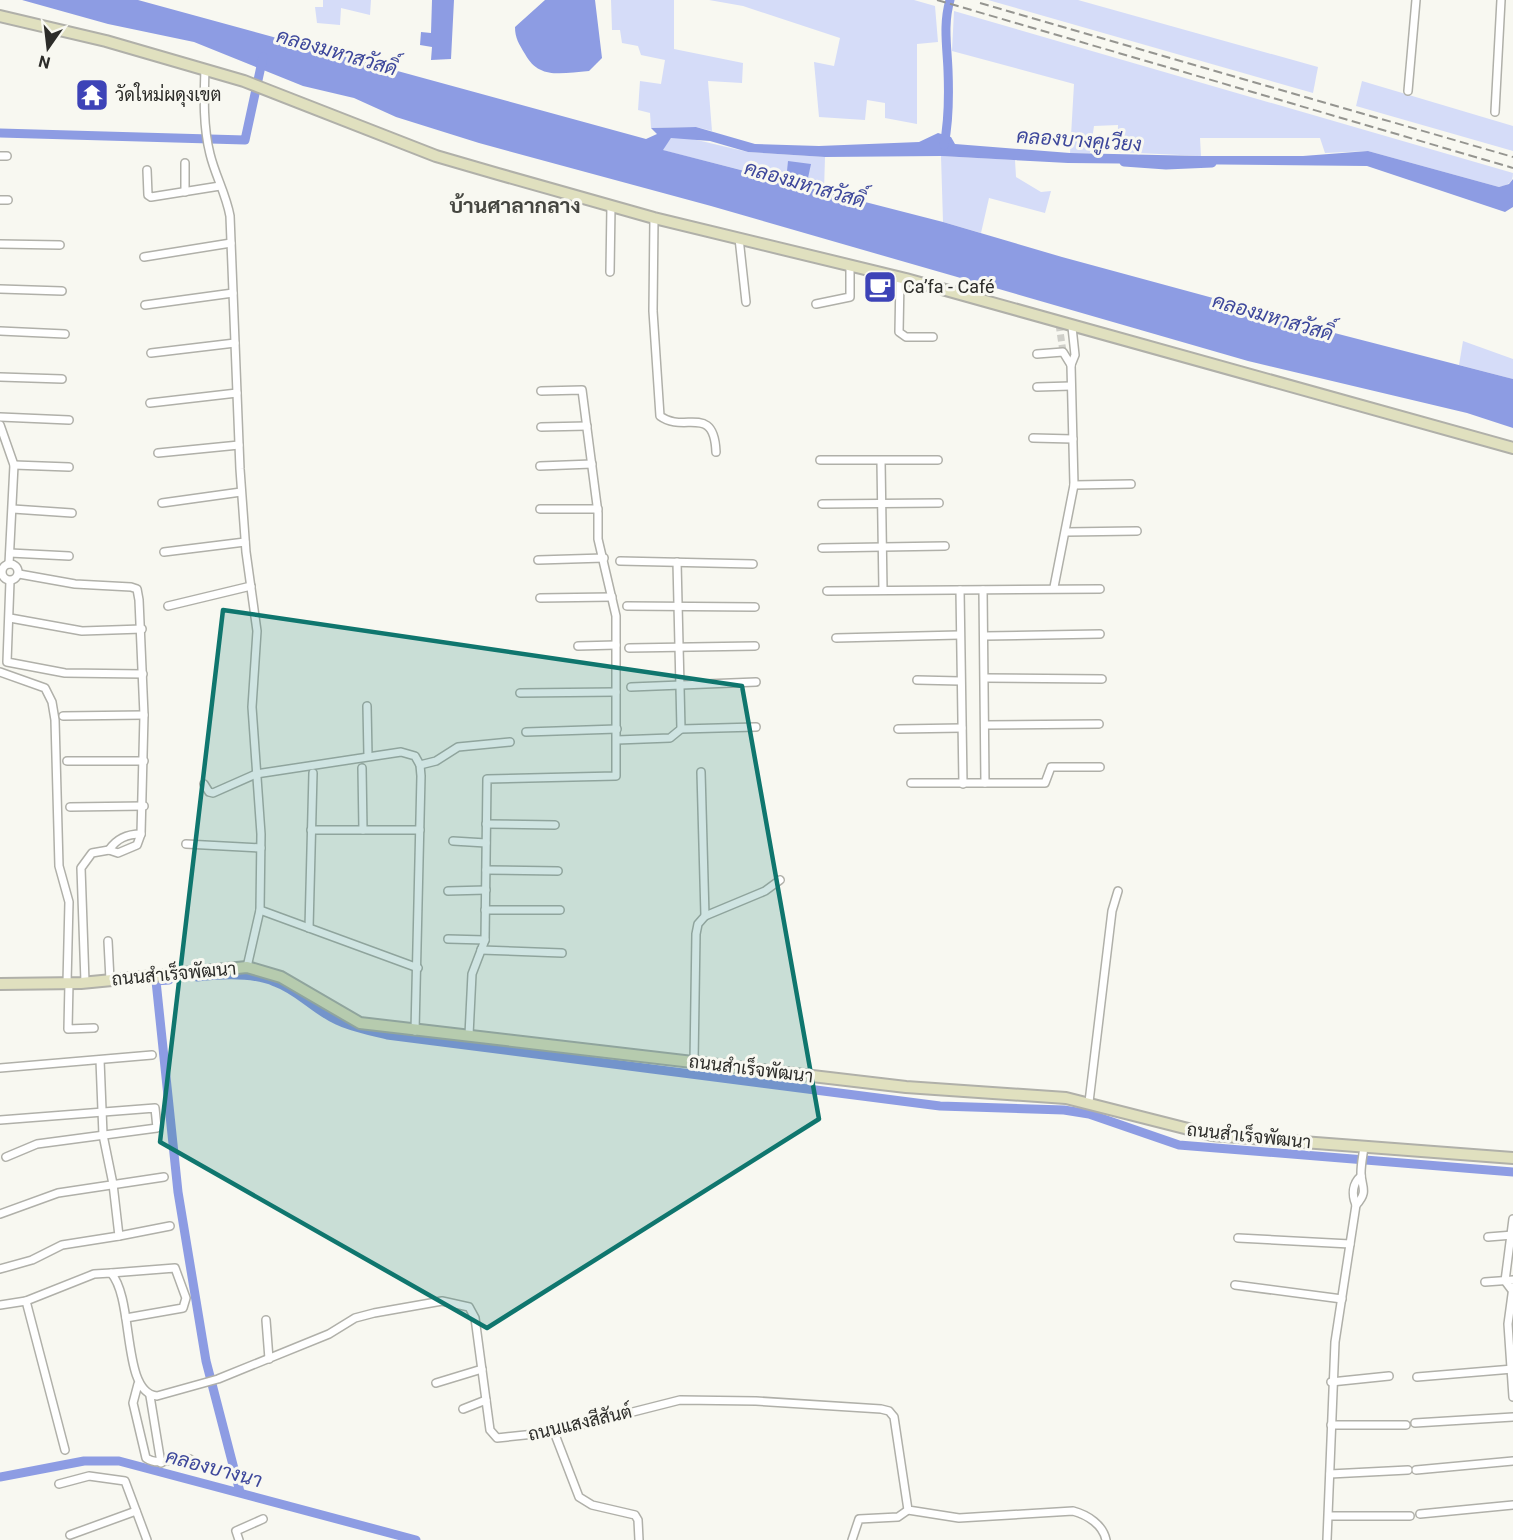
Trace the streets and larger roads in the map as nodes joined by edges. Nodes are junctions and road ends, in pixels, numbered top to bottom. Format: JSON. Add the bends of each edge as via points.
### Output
{"nodes":[{"id":1,"x":1416,"y":0,"type":"edge"},
{"id":2,"x":1501,"y":0,"type":"edge"},
{"id":3,"x":0,"y":16,"type":"edge"},
{"id":4,"x":205,"y":69,"type":"junction"},
{"id":5,"x":1408,"y":91,"type":"dead end"},
{"id":6,"x":1495,"y":112,"type":"dead end"},
{"id":7,"x":185,"y":163,"type":"dead end"},
{"id":8,"x":147,"y":170,"type":"dead end"},
{"id":9,"x":220,"y":186,"type":"junction"},
{"id":10,"x":185,"y":192,"type":"junction"},
{"id":11,"x":611,"y":206,"type":"junction"},
{"id":12,"x":654,"y":218,"type":"junction"},
{"id":13,"x":739,"y":238,"type":"junction"},
{"id":14,"x":231,"y":243,"type":"junction"},
{"id":15,"x":0,"y":244,"type":"edge"},
{"id":16,"x":60,"y":245,"type":"dead end"},
{"id":17,"x":144,"y":257,"type":"dead end"},
{"id":18,"x":850,"y":265,"type":"junction"},
{"id":19,"x":610,"y":272,"type":"dead end"},
{"id":20,"x":900,"y":278,"type":"junction"},
{"id":21,"x":0,"y":289,"type":"edge"},
{"id":22,"x":62,"y":291,"type":"dead end"},
{"id":23,"x":233,"y":293,"type":"junction"},
{"id":24,"x":746,"y":302,"type":"dead end"},
{"id":25,"x":816,"y":304,"type":"dead end"},
{"id":26,"x":145,"y":305,"type":"dead end"},
{"id":27,"x":1072,"y":327,"type":"junction"},
{"id":28,"x":0,"y":331,"type":"edge"},
{"id":29,"x":65,"y":334,"type":"dead end"},
{"id":30,"x":933,"y":337,"type":"dead end"},
{"id":31,"x":235,"y":343,"type":"junction"},
{"id":32,"x":151,"y":353,"type":"dead end"},
{"id":33,"x":1037,"y":354,"type":"dead end"},
{"id":34,"x":1071,"y":364,"type":"junction"},
{"id":35,"x":0,"y":377,"type":"edge"},
{"id":36,"x":62,"y":379,"type":"dead end"},
{"id":37,"x":1071,"y":386,"type":"junction"},
{"id":38,"x":1037,"y":387,"type":"dead end"},
{"id":39,"x":541,"y":391,"type":"dead end"},
{"id":40,"x":237,"y":393,"type":"junction"},
{"id":41,"x":150,"y":403,"type":"dead end"},
{"id":42,"x":0,"y":417,"type":"edge"},
{"id":43,"x":69,"y":420,"type":"dead end"},
{"id":44,"x":0,"y":425,"type":"edge"},
{"id":45,"x":587,"y":426,"type":"junction"},
{"id":46,"x":541,"y":428,"type":"dead end"},
{"id":47,"x":1033,"y":438,"type":"dead end"},
{"id":48,"x":1073,"y":438,"type":"junction"},
{"id":49,"x":239,"y":445,"type":"junction"},
{"id":50,"x":1513,"y":448,"type":"edge"},
{"id":51,"x":716,"y":452,"type":"dead end"},
{"id":52,"x":158,"y":453,"type":"dead end"},
{"id":53,"x":820,"y":460,"type":"dead end"},
{"id":54,"x":938,"y":460,"type":"dead end"},
{"id":55,"x":881,"y":461,"type":"junction"},
{"id":56,"x":14,"y":465,"type":"junction"},
{"id":57,"x":592,"y":465,"type":"junction"},
{"id":58,"x":540,"y":466,"type":"dead end"},
{"id":59,"x":69,"y":467,"type":"dead end"},
{"id":60,"x":1131,"y":484,"type":"dead end"},
{"id":61,"x":1074,"y":485,"type":"junction"},
{"id":62,"x":242,"y":492,"type":"junction"},
{"id":63,"x":162,"y":503,"type":"dead end"},
{"id":64,"x":939,"y":503,"type":"dead end"},
{"id":65,"x":822,"y":504,"type":"dead end"},
{"id":66,"x":882,"y":504,"type":"junction"},
{"id":67,"x":13,"y":509,"type":"junction"},
{"id":68,"x":540,"y":509,"type":"dead end"},
{"id":69,"x":598,"y":509,"type":"junction"},
{"id":70,"x":72,"y":513,"type":"dead end"},
{"id":71,"x":1137,"y":531,"type":"dead end"},
{"id":72,"x":1066,"y":532,"type":"junction"},
{"id":73,"x":245,"y":542,"type":"junction"},
{"id":74,"x":945,"y":546,"type":"dead end"},
{"id":75,"x":822,"y":548,"type":"dead end"},
{"id":76,"x":882,"y":548,"type":"junction"},
{"id":77,"x":164,"y":552,"type":"dead end"},
{"id":78,"x":10,"y":553,"type":"junction"},
{"id":79,"x":69,"y":556,"type":"dead end"},
{"id":80,"x":604,"y":558,"type":"junction"},
{"id":81,"x":538,"y":560,"type":"dead end"},
{"id":82,"x":620,"y":561,"type":"dead end"},
{"id":83,"x":677,"y":562,"type":"junction"},
{"id":84,"x":9,"y":564,"type":"junction"},
{"id":85,"x":753,"y":564,"type":"dead end"},
{"id":86,"x":1,"y":571,"type":"edge"},
{"id":87,"x":18,"y":574,"type":"junction"},
{"id":88,"x":10,"y":581,"type":"junction"},
{"id":89,"x":251,"y":586,"type":"junction"},
{"id":90,"x":1054,"y":587,"type":"junction"},
{"id":91,"x":1100,"y":589,"type":"dead end"},
{"id":92,"x":883,"y":590,"type":"junction"},
{"id":93,"x":960,"y":590,"type":"junction"},
{"id":94,"x":983,"y":590,"type":"junction"},
{"id":95,"x":827,"y":591,"type":"dead end"},
{"id":96,"x":612,"y":597,"type":"junction"},
{"id":97,"x":540,"y":598,"type":"dead end"},
{"id":98,"x":168,"y":606,"type":"dead end"},
{"id":99,"x":627,"y":606,"type":"dead end"},
{"id":100,"x":755,"y":607,"type":"dead end"},
{"id":101,"x":678,"y":608,"type":"junction"},
{"id":102,"x":10,"y":618,"type":"junction"},
{"id":103,"x":142,"y":629,"type":"junction"},
{"id":104,"x":1100,"y":634,"type":"dead end"},
{"id":105,"x":959,"y":635,"type":"junction"},
{"id":106,"x":984,"y":636,"type":"junction"},
{"id":107,"x":836,"y":638,"type":"dead end"},
{"id":108,"x":616,"y":645,"type":"junction"},
{"id":109,"x":578,"y":646,"type":"dead end"},
{"id":110,"x":755,"y":646,"type":"dead end"},
{"id":111,"x":629,"y":648,"type":"dead end"},
{"id":112,"x":680,"y":648,"type":"junction"},
{"id":113,"x":0,"y":672,"type":"edge"},
{"id":114,"x":143,"y":674,"type":"junction"},
{"id":115,"x":985,"y":678,"type":"junction"},
{"id":116,"x":1102,"y":679,"type":"dead end"},
{"id":117,"x":917,"y":680,"type":"dead end"},
{"id":118,"x":960,"y":681,"type":"junction"},
{"id":119,"x":756,"y":682,"type":"dead end"},
{"id":120,"x":680,"y":686,"type":"junction"},
{"id":121,"x":631,"y":687,"type":"dead end"},
{"id":122,"x":616,"y":692,"type":"junction"},
{"id":123,"x":520,"y":693,"type":"dead end"},
{"id":124,"x":367,"y":706,"type":"dead end"},
{"id":125,"x":144,"y":715,"type":"junction"},
{"id":126,"x":63,"y":716,"type":"dead end"},
{"id":127,"x":1099,"y":724,"type":"dead end"},
{"id":128,"x":985,"y":725,"type":"junction"},
{"id":129,"x":756,"y":727,"type":"dead end"},
{"id":130,"x":962,"y":728,"type":"junction"},
{"id":131,"x":617,"y":729,"type":"junction"},
{"id":132,"x":681,"y":729,"type":"junction"},
{"id":133,"x":898,"y":729,"type":"dead end"},
{"id":134,"x":526,"y":732,"type":"dead end"},
{"id":135,"x":617,"y":740,"type":"junction"},
{"id":136,"x":510,"y":742,"type":"dead end"},
{"id":137,"x":368,"y":756,"type":"junction"},
{"id":138,"x":67,"y":760,"type":"dead end"},
{"id":139,"x":144,"y":761,"type":"junction"},
{"id":140,"x":420,"y":765,"type":"junction"},
{"id":141,"x":1100,"y":767,"type":"dead end"},
{"id":142,"x":362,"y":768,"type":"dead end"},
{"id":143,"x":701,"y":772,"type":"dead end"},
{"id":144,"x":313,"y":773,"type":"dead end"},
{"id":145,"x":256,"y":774,"type":"junction"},
{"id":146,"x":910,"y":783,"type":"dead end"},
{"id":147,"x":985,"y":783,"type":"junction"},
{"id":148,"x":204,"y":784,"type":"dead end"},
{"id":149,"x":963,"y":784,"type":"junction"},
{"id":150,"x":144,"y":806,"type":"junction"},
{"id":151,"x":70,"y":807,"type":"dead end"},
{"id":152,"x":486,"y":824,"type":"junction"},
{"id":153,"x":555,"y":825,"type":"dead end"},
{"id":154,"x":311,"y":830,"type":"junction"},
{"id":155,"x":363,"y":830,"type":"junction"},
{"id":156,"x":420,"y":830,"type":"junction"},
{"id":157,"x":141,"y":834,"type":"junction"},
{"id":158,"x":453,"y":842,"type":"dead end"},
{"id":159,"x":486,"y":843,"type":"junction"},
{"id":160,"x":186,"y":844,"type":"dead end"},
{"id":161,"x":261,"y":848,"type":"junction"},
{"id":162,"x":109,"y":850,"type":"junction"},
{"id":163,"x":486,"y":870,"type":"junction"},
{"id":164,"x":558,"y":871,"type":"dead end"},
{"id":165,"x":780,"y":880,"type":"dead end"},
{"id":166,"x":486,"y":890,"type":"junction"},
{"id":167,"x":448,"y":891,"type":"dead end"},
{"id":168,"x":1118,"y":891,"type":"dead end"},
{"id":169,"x":260,"y":910,"type":"junction"},
{"id":170,"x":486,"y":910,"type":"junction"},
{"id":171,"x":560,"y":910,"type":"dead end"},
{"id":172,"x":705,"y":916,"type":"junction"},
{"id":173,"x":309,"y":928,"type":"junction"},
{"id":174,"x":448,"y":939,"type":"dead end"},
{"id":175,"x":485,"y":940,"type":"junction"},
{"id":176,"x":108,"y":941,"type":"dead end"},
{"id":177,"x":481,"y":950,"type":"junction"},
{"id":178,"x":562,"y":952,"type":"dead end"},
{"id":179,"x":248,"y":967,"type":"junction"},
{"id":180,"x":418,"y":968,"type":"junction"},
{"id":181,"x":110,"y":980,"type":"junction"},
{"id":182,"x":86,"y":982,"type":"junction"},
{"id":183,"x":68,"y":983,"type":"junction"},
{"id":184,"x":0,"y":984,"type":"edge"},
{"id":185,"x":94,"y":1028,"type":"dead end"},
{"id":186,"x":415,"y":1031,"type":"junction"},
{"id":187,"x":469,"y":1035,"type":"junction"},
{"id":188,"x":152,"y":1055,"type":"dead end"},
{"id":189,"x":100,"y":1060,"type":"junction"},
{"id":190,"x":694,"y":1062,"type":"junction"},
{"id":191,"x":0,"y":1068,"type":"edge"},
{"id":192,"x":1089,"y":1102,"type":"junction"},
{"id":193,"x":102,"y":1112,"type":"junction"},
{"id":194,"x":0,"y":1120,"type":"edge"},
{"id":195,"x":103,"y":1135,"type":"junction"},
{"id":196,"x":1364,"y":1152,"type":"junction"},
{"id":197,"x":6,"y":1157,"type":"dead end"},
{"id":198,"x":1513,"y":1158,"type":"edge"},
{"id":199,"x":164,"y":1177,"type":"dead end"},
{"id":200,"x":113,"y":1184,"type":"junction"},
{"id":201,"x":0,"y":1214,"type":"edge"},
{"id":202,"x":1513,"y":1219,"type":"edge"},
{"id":203,"x":170,"y":1226,"type":"dead end"},
{"id":204,"x":1512,"y":1235,"type":"edge"},
{"id":205,"x":119,"y":1236,"type":"junction"},
{"id":206,"x":1488,"y":1237,"type":"dead end"},
{"id":207,"x":1238,"y":1238,"type":"dead end"},
{"id":208,"x":1350,"y":1245,"type":"junction"},
{"id":209,"x":0,"y":1269,"type":"edge"},
{"id":210,"x":111,"y":1273,"type":"junction"},
{"id":211,"x":1509,"y":1280,"type":"edge"},
{"id":212,"x":1485,"y":1282,"type":"dead end"},
{"id":213,"x":1235,"y":1285,"type":"dead end"},
{"id":214,"x":1512,"y":1288,"type":"edge"},
{"id":215,"x":1342,"y":1299,"type":"junction"},
{"id":216,"x":26,"y":1301,"type":"junction"},
{"id":217,"x":0,"y":1305,"type":"edge"},
{"id":218,"x":126,"y":1318,"type":"junction"},
{"id":219,"x":266,"y":1320,"type":"dead end"},
{"id":220,"x":1510,"y":1324,"type":"edge"},
{"id":221,"x":269,"y":1359,"type":"junction"},
{"id":222,"x":482,"y":1369,"type":"junction"},
{"id":223,"x":1512,"y":1370,"type":"edge"},
{"id":224,"x":1389,"y":1376,"type":"dead end"},
{"id":225,"x":1417,"y":1377,"type":"dead end"},
{"id":226,"x":1332,"y":1382,"type":"junction"},
{"id":227,"x":436,"y":1383,"type":"dead end"},
{"id":228,"x":138,"y":1384,"type":"junction"},
{"id":229,"x":150,"y":1396,"type":"junction"},
{"id":230,"x":1513,"y":1398,"type":"edge"},
{"id":231,"x":486,"y":1400,"type":"junction"},
{"id":232,"x":463,"y":1408,"type":"dead end"},
{"id":233,"x":1513,"y":1417,"type":"edge"},
{"id":234,"x":1415,"y":1424,"type":"dead end"},
{"id":235,"x":1331,"y":1425,"type":"junction"},
{"id":236,"x":1406,"y":1425,"type":"dead end"},
{"id":237,"x":554,"y":1432,"type":"junction"},
{"id":238,"x":65,"y":1450,"type":"dead end"},
{"id":239,"x":1513,"y":1461,"type":"edge"},
{"id":240,"x":161,"y":1463,"type":"junction"},
{"id":241,"x":195,"y":1466,"type":"dead end"},
{"id":242,"x":1330,"y":1474,"type":"junction"},
{"id":243,"x":59,"y":1484,"type":"dead end"},
{"id":244,"x":1513,"y":1505,"type":"edge"},
{"id":245,"x":908,"y":1510,"type":"junction"},
{"id":246,"x":136,"y":1511,"type":"junction"},
{"id":247,"x":1420,"y":1514,"type":"dead end"},
{"id":248,"x":1329,"y":1516,"type":"junction"},
{"id":249,"x":1410,"y":1516,"type":"dead end"},
{"id":250,"x":263,"y":1520,"type":"dead end"},
{"id":251,"x":70,"y":1535,"type":"dead end"},
{"id":252,"x":147,"y":1540,"type":"edge"},
{"id":253,"x":239,"y":1540,"type":"edge"},
{"id":254,"x":639,"y":1540,"type":"edge"},
{"id":255,"x":852,"y":1540,"type":"edge"},
{"id":256,"x":1106,"y":1540,"type":"edge"},
{"id":257,"x":1328,"y":1540,"type":"edge"}],
"edges":[{"from":1,"to":5,"type":"street"},
{"from":2,"to":6,"type":"street"},
{"from":3,"to":4,"type":"street"},
{"from":4,"to":9,"type":"street","via":[[205,128]]},
{"from":4,"to":11,"type":"street","via":[[436,156]]},
{"from":7,"to":10,"type":"street"},
{"from":8,"to":10,"type":"street","via":[[149,196]]},
{"from":9,"to":10,"type":"street"},
{"from":9,"to":14,"type":"street","via":[[226,195]]},
{"from":11,"to":12,"type":"street"},
{"from":11,"to":19,"type":"street"},
{"from":12,"to":13,"type":"street"},
{"from":12,"to":51,"type":"street","via":[[653,311],[660,416],[711,429]]},
{"from":13,"to":18,"type":"street"},
{"from":13,"to":24,"type":"street"},
{"from":14,"to":17,"type":"street"},
{"from":14,"to":23,"type":"street"},
{"from":15,"to":16,"type":"street"},
{"from":18,"to":20,"type":"street"},
{"from":18,"to":25,"type":"street","via":[[847,300]]},
{"from":20,"to":27,"type":"street"},
{"from":20,"to":30,"type":"street","via":[[899,332],[906,337]]},
{"from":21,"to":22,"type":"street"},
{"from":23,"to":26,"type":"street"},
{"from":23,"to":31,"type":"street"},
{"from":27,"to":34,"type":"street","via":[[1075,355]]},
{"from":27,"to":50,"type":"street"},
{"from":28,"to":29,"type":"street"},
{"from":31,"to":32,"type":"street"},
{"from":31,"to":40,"type":"street"},
{"from":33,"to":34,"type":"street","via":[[1064,352]]},
{"from":34,"to":37,"type":"street"},
{"from":35,"to":36,"type":"street"},
{"from":37,"to":38,"type":"street"},
{"from":37,"to":48,"type":"street"},
{"from":39,"to":45,"type":"street","via":[[582,390]]},
{"from":40,"to":41,"type":"street"},
{"from":40,"to":49,"type":"street"},
{"from":42,"to":43,"type":"street"},
{"from":44,"to":56,"type":"street"},
{"from":45,"to":46,"type":"street"},
{"from":45,"to":57,"type":"street"},
{"from":47,"to":48,"type":"street"},
{"from":48,"to":61,"type":"street"},
{"from":49,"to":52,"type":"street"},
{"from":49,"to":62,"type":"street"},
{"from":53,"to":55,"type":"street"},
{"from":54,"to":55,"type":"street"},
{"from":55,"to":66,"type":"street"},
{"from":56,"to":59,"type":"street"},
{"from":56,"to":67,"type":"street"},
{"from":57,"to":58,"type":"street"},
{"from":57,"to":69,"type":"street"},
{"from":60,"to":61,"type":"street"},
{"from":61,"to":72,"type":"street"},
{"from":62,"to":63,"type":"street"},
{"from":62,"to":73,"type":"street"},
{"from":64,"to":66,"type":"street"},
{"from":65,"to":66,"type":"street"},
{"from":66,"to":76,"type":"street"},
{"from":67,"to":70,"type":"street"},
{"from":67,"to":78,"type":"street"},
{"from":68,"to":69,"type":"street"},
{"from":69,"to":80,"type":"street","via":[[598,539]]},
{"from":71,"to":72,"type":"street"},
{"from":72,"to":90,"type":"street"},
{"from":73,"to":77,"type":"street"},
{"from":73,"to":89,"type":"street"},
{"from":74,"to":76,"type":"street"},
{"from":75,"to":76,"type":"street"},
{"from":76,"to":92,"type":"street"},
{"from":78,"to":79,"type":"street"},
{"from":78,"to":84,"type":"street"},
{"from":80,"to":81,"type":"street"},
{"from":80,"to":96,"type":"street"},
{"from":82,"to":83,"type":"street"},
{"from":83,"to":85,"type":"street"},
{"from":83,"to":101,"type":"street"},
{"from":84,"to":86,"type":"street"},
{"from":84,"to":87,"type":"street","via":[[16,567]]},
{"from":86,"to":88,"type":"street"},
{"from":87,"to":88,"type":"street"},
{"from":87,"to":103,"type":"street","via":[[137,589]]},
{"from":88,"to":102,"type":"street"},
{"from":89,"to":98,"type":"street"},
{"from":89,"to":145,"type":"street","via":[[257,631],[252,706]]},
{"from":90,"to":91,"type":"street"},
{"from":90,"to":94,"type":"street"},
{"from":92,"to":93,"type":"street"},
{"from":92,"to":95,"type":"street"},
{"from":93,"to":94,"type":"street"},
{"from":93,"to":105,"type":"street"},
{"from":94,"to":106,"type":"street"},
{"from":96,"to":97,"type":"street"},
{"from":96,"to":108,"type":"street"},
{"from":99,"to":101,"type":"street"},
{"from":100,"to":101,"type":"street"},
{"from":101,"to":112,"type":"street"},
{"from":102,"to":103,"type":"street","via":[[82,631]]},
{"from":102,"to":114,"type":"street","via":[[7,662],[65,673]]},
{"from":103,"to":114,"type":"street"},
{"from":104,"to":106,"type":"street"},
{"from":105,"to":107,"type":"street"},
{"from":105,"to":118,"type":"street"},
{"from":106,"to":115,"type":"street"},
{"from":108,"to":109,"type":"street"},
{"from":108,"to":122,"type":"street"},
{"from":110,"to":112,"type":"street"},
{"from":111,"to":112,"type":"street"},
{"from":112,"to":120,"type":"street"},
{"from":113,"to":183,"type":"street","via":[[45,688],[52,702],[59,866],[69,902]]},
{"from":114,"to":125,"type":"street"},
{"from":115,"to":116,"type":"street"},
{"from":115,"to":128,"type":"street"},
{"from":117,"to":118,"type":"street"},
{"from":118,"to":130,"type":"street"},
{"from":119,"to":120,"type":"street"},
{"from":120,"to":121,"type":"street"},
{"from":120,"to":132,"type":"street"},
{"from":122,"to":123,"type":"street"},
{"from":122,"to":131,"type":"street"},
{"from":124,"to":137,"type":"street"},
{"from":125,"to":126,"type":"street"},
{"from":125,"to":139,"type":"street"},
{"from":127,"to":128,"type":"street"},
{"from":128,"to":147,"type":"street"},
{"from":129,"to":132,"type":"street"},
{"from":130,"to":133,"type":"street"},
{"from":130,"to":149,"type":"street"},
{"from":131,"to":134,"type":"street"},
{"from":131,"to":135,"type":"street"},
{"from":132,"to":135,"type":"street","via":[[670,738]]},
{"from":135,"to":152,"type":"street","via":[[616,776],[487,779]]},
{"from":136,"to":140,"type":"street","via":[[458,747],[436,761]]},
{"from":137,"to":140,"type":"street","via":[[409,752]]},
{"from":137,"to":145,"type":"street"},
{"from":138,"to":139,"type":"street"},
{"from":139,"to":150,"type":"street"},
{"from":140,"to":156,"type":"street"},
{"from":141,"to":147,"type":"street","via":[[1051,767],[1045,783]]},
{"from":142,"to":155,"type":"street"},
{"from":143,"to":172,"type":"street"},
{"from":144,"to":154,"type":"street"},
{"from":145,"to":148,"type":"street","via":[[213,793]]},
{"from":145,"to":161,"type":"street"},
{"from":146,"to":149,"type":"street"},
{"from":147,"to":149,"type":"street"},
{"from":150,"to":151,"type":"street"},
{"from":150,"to":157,"type":"street"},
{"from":152,"to":153,"type":"street"},
{"from":152,"to":159,"type":"street"},
{"from":154,"to":155,"type":"street"},
{"from":154,"to":173,"type":"street"},
{"from":155,"to":156,"type":"street"},
{"from":156,"to":180,"type":"street"},
{"from":157,"to":162,"type":"street","via":[[130,834]]},
{"from":157,"to":162,"type":"street","via":[[137,845],[118,853]]},
{"from":158,"to":159,"type":"street"},
{"from":159,"to":163,"type":"street"},
{"from":160,"to":161,"type":"street"},
{"from":161,"to":169,"type":"street"},
{"from":162,"to":182,"type":"street","via":[[92,853],[81,868]]},
{"from":163,"to":164,"type":"street"},
{"from":163,"to":166,"type":"street"},
{"from":165,"to":172,"type":"street","via":[[765,891]]},
{"from":166,"to":167,"type":"street"},
{"from":166,"to":170,"type":"street"},
{"from":168,"to":192,"type":"street","via":[[1112,911]]},
{"from":169,"to":173,"type":"street"},
{"from":169,"to":179,"type":"street"},
{"from":170,"to":171,"type":"street"},
{"from":170,"to":175,"type":"street"},
{"from":172,"to":190,"type":"street","via":[[696,934]]},
{"from":173,"to":180,"type":"street"},
{"from":174,"to":175,"type":"street"},
{"from":175,"to":177,"type":"street"},
{"from":176,"to":181,"type":"street"},
{"from":177,"to":178,"type":"street"},
{"from":177,"to":187,"type":"street","via":[[472,974]]},
{"from":179,"to":181,"type":"street","name":"ถนนสำเร็จพัฒนา"},
{"from":179,"to":186,"type":"street","name":"ถนนสำเร็จพัฒนา","via":[[281,977],[360,1023]]},
{"from":180,"to":186,"type":"street"},
{"from":181,"to":182,"type":"street","name":"ถนนสำเร็จพัฒนา"},
{"from":182,"to":183,"type":"street","name":"ถนนสำเร็จพัฒนา"},
{"from":183,"to":184,"type":"street","name":"ถนนสำเร็จพัฒนา"},
{"from":183,"to":185,"type":"street","via":[[68,1029]]},
{"from":186,"to":187,"type":"street","name":"ถนนสำเร็จพัฒนา"},
{"from":187,"to":190,"type":"street","name":"ถนนสำเร็จพัฒนา"},
{"from":188,"to":189,"type":"street"},
{"from":189,"to":191,"type":"street"},
{"from":189,"to":193,"type":"street"},
{"from":190,"to":192,"type":"street","name":"ถนนสำเร็จพัฒนา","via":[[906,1087]]},
{"from":192,"to":196,"type":"street","name":"ถนนสำเร็จพัฒนา","via":[[1212,1135]]},
{"from":193,"to":194,"type":"street"},
{"from":193,"to":195,"type":"street"},
{"from":193,"to":195,"type":"street","via":[[154,1108],[157,1128]]},
{"from":195,"to":197,"type":"street","via":[[37,1144]]},
{"from":195,"to":200,"type":"street"},
{"from":196,"to":198,"type":"street","name":"ถนนสำเร็จพัฒนา"},
{"from":196,"to":208,"type":"street","via":[[1352,1197],[1356,1205]]},
{"from":199,"to":200,"type":"street"},
{"from":200,"to":201,"type":"street","via":[[58,1193]]},
{"from":200,"to":205,"type":"street"},
{"from":202,"to":204,"type":"street"},
{"from":203,"to":205,"type":"street"},
{"from":204,"to":206,"type":"street"},
{"from":204,"to":211,"type":"street"},
{"from":205,"to":209,"type":"street","via":[[63,1245]]},
{"from":207,"to":208,"type":"street"},
{"from":208,"to":215,"type":"street"},
{"from":210,"to":216,"type":"street","via":[[94,1274]]},
{"from":210,"to":218,"type":"street","via":[[122,1291]]},
{"from":210,"to":218,"type":"street","via":[[175,1268],[186,1298],[183,1308]]},
{"from":211,"to":212,"type":"street"},
{"from":211,"to":214,"type":"street"},
{"from":213,"to":215,"type":"street"},
{"from":214,"to":220,"type":"street"},
{"from":215,"to":226,"type":"street"},
{"from":216,"to":217,"type":"street"},
{"from":216,"to":238,"type":"street"},
{"from":218,"to":228,"type":"street"},
{"from":219,"to":221,"type":"street"},
{"from":220,"to":223,"type":"street"},
{"from":221,"to":222,"type":"street","name":"ถนนแสงสีสันต์","via":[[329,1334],[355,1318],[442,1301],[469,1307],[475,1318]]},
{"from":221,"to":229,"type":"street","name":"ถนนแสงสีสันต์","via":[[172,1394]]},
{"from":222,"to":227,"type":"street"},
{"from":222,"to":231,"type":"street","name":"ถนนแสงสีสันต์"},
{"from":223,"to":225,"type":"street"},
{"from":223,"to":230,"type":"street"},
{"from":224,"to":226,"type":"street"},
{"from":226,"to":235,"type":"street"},
{"from":228,"to":229,"type":"street"},
{"from":228,"to":240,"type":"street","via":[[133,1403],[146,1458]]},
{"from":229,"to":240,"type":"street"},
{"from":231,"to":232,"type":"street"},
{"from":231,"to":237,"type":"street","name":"ถนนแสงสีสันต์","via":[[490,1430],[497,1438]]},
{"from":233,"to":234,"type":"street"},
{"from":235,"to":236,"type":"street"},
{"from":235,"to":242,"type":"street"},
{"from":237,"to":245,"type":"street","name":"ถนนแสงสีสันต์","via":[[680,1400],[886,1410],[894,1417]]},
{"from":237,"to":254,"type":"street","via":[[579,1497],[592,1505],[635,1515]]},
{"from":239,"to":242,"type":"street"},
{"from":240,"to":241,"type":"street","via":[[184,1458]]},
{"from":242,"to":248,"type":"street"},
{"from":243,"to":246,"type":"street","via":[[89,1476],[125,1481]]},
{"from":244,"to":247,"type":"street"},
{"from":245,"to":255,"type":"street","via":[[898,1517],[859,1519]]},
{"from":245,"to":256,"type":"street","via":[[959,1518],[1073,1511],[1097,1524]]},
{"from":246,"to":251,"type":"street"},
{"from":246,"to":252,"type":"street"},
{"from":248,"to":249,"type":"street"},
{"from":248,"to":257,"type":"street"},
{"from":250,"to":253,"type":"street","via":[[236,1531]]}]}
